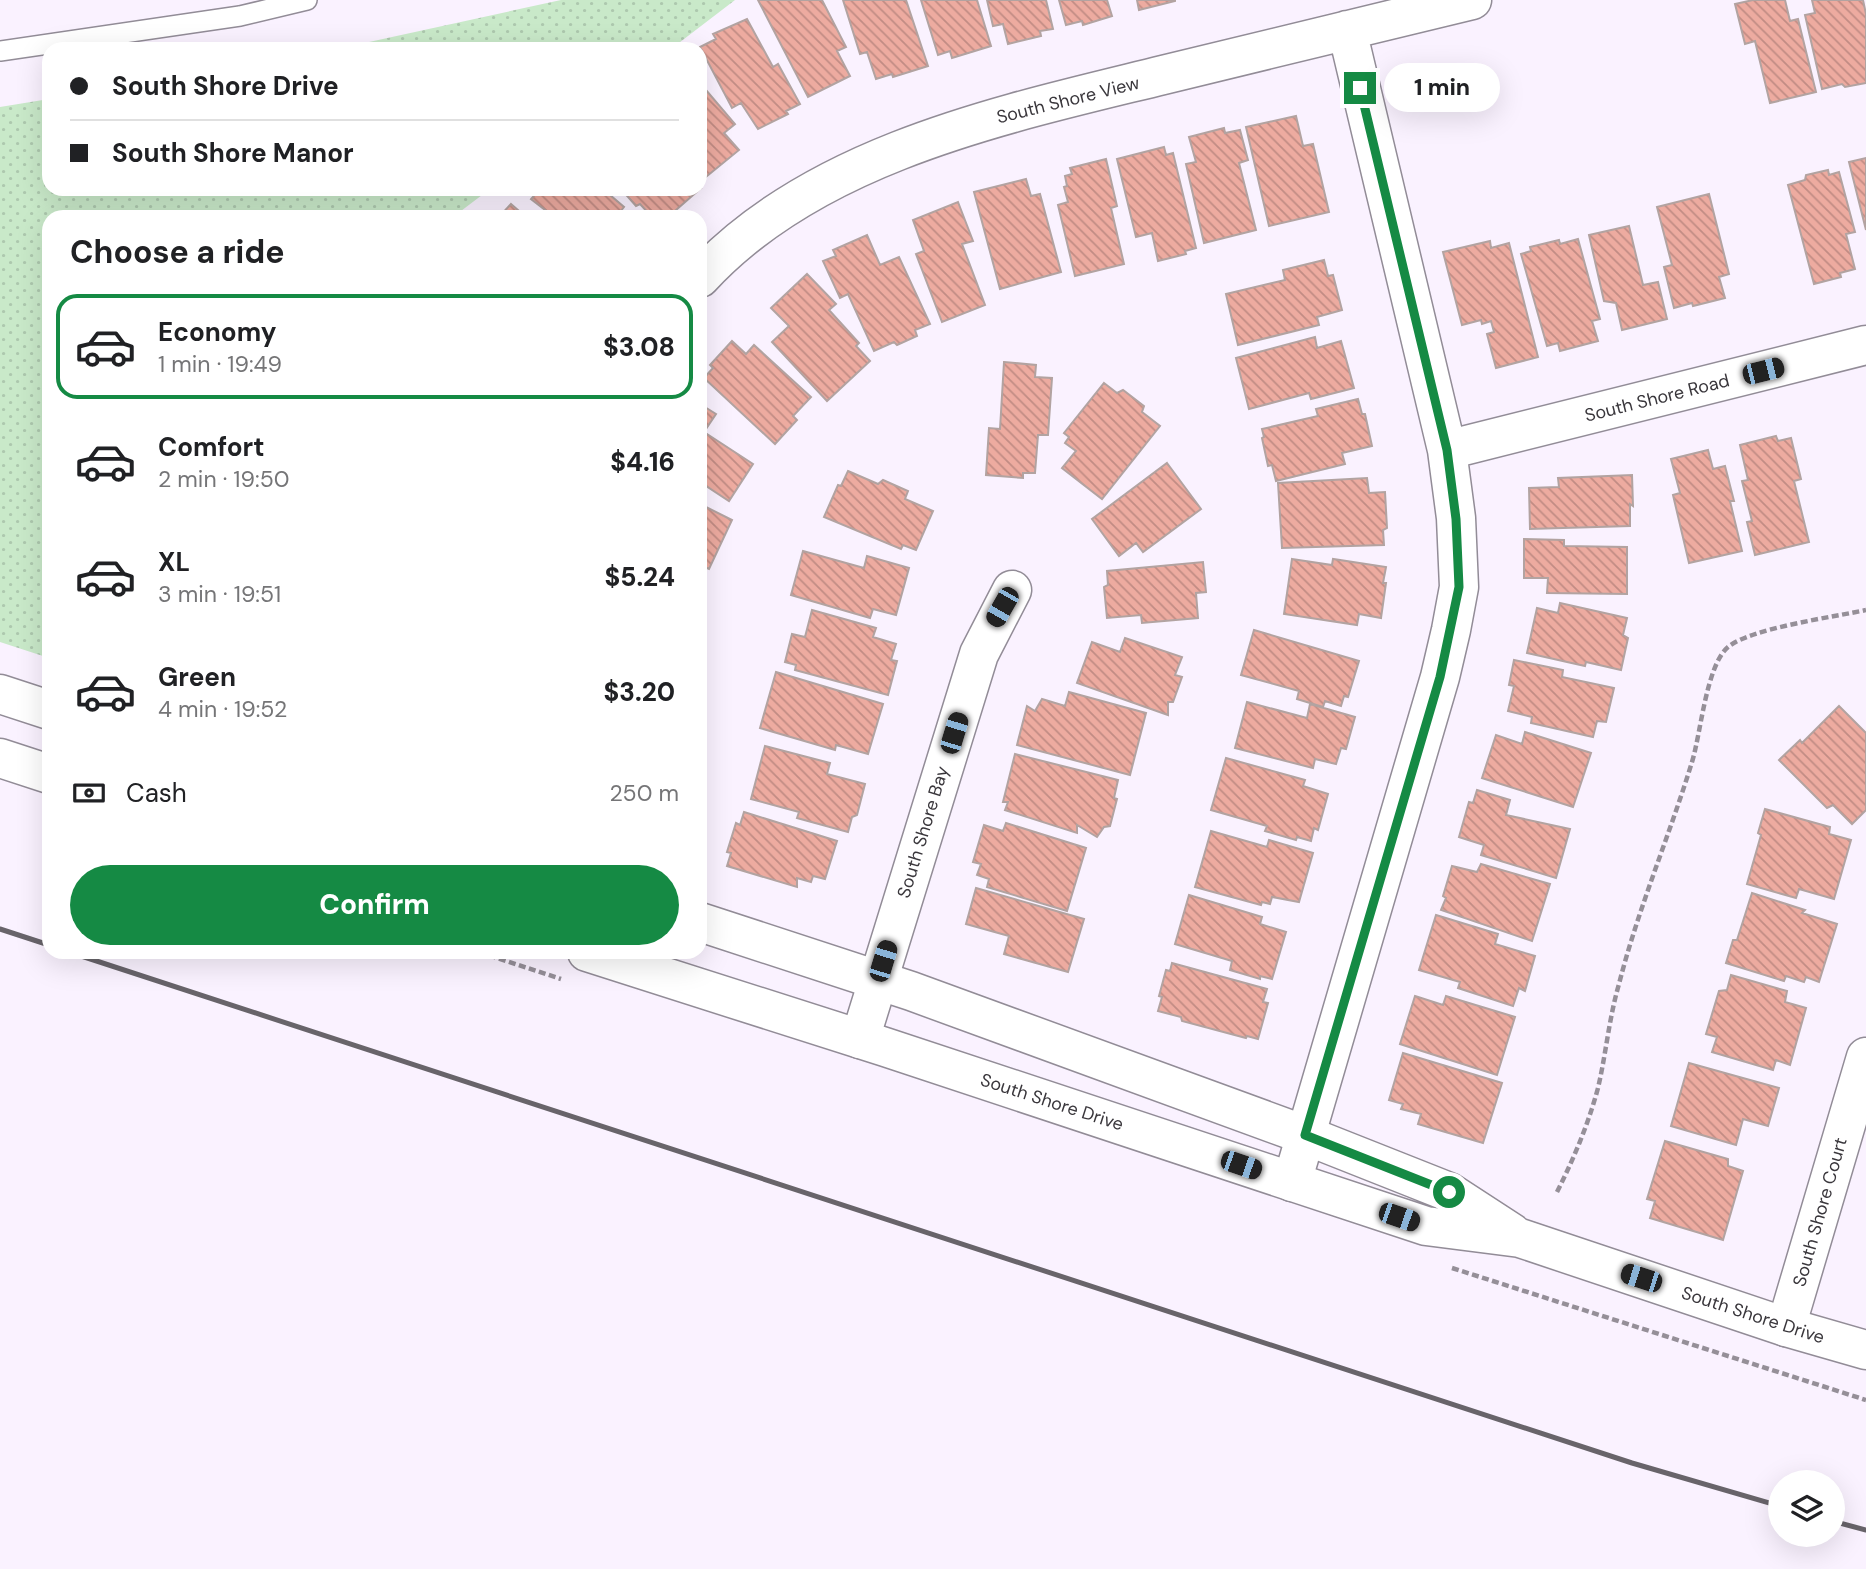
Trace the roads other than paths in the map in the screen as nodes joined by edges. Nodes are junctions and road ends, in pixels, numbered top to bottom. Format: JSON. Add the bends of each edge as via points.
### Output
{"nodes":[{"id":1,"x":307,"y":0,"type":"edge"},
{"id":2,"x":1472,"y":0,"type":"edge"},
{"id":3,"x":1346,"y":30,"type":"junction"},
{"id":4,"x":62,"y":42,"type":"edge"},
{"id":5,"x":42,"y":45,"type":"edge"},
{"id":6,"x":0,"y":51,"type":"edge"},
{"id":7,"x":707,"y":270,"type":"edge"},
{"id":8,"x":1866,"y":345,"type":"edge"},
{"id":9,"x":1447,"y":450,"type":"junction"},
{"id":10,"x":1012,"y":590,"type":"dead end"},
{"id":11,"x":0,"y":694,"type":"edge"},
{"id":12,"x":42,"y":708,"type":"edge"},
{"id":13,"x":0,"y":758,"type":"edge"},
{"id":14,"x":42,"y":772,"type":"edge"},
{"id":15,"x":707,"y":924,"type":"edge"},
{"id":16,"x":609,"y":959,"type":"edge"},
{"id":17,"x":878,"y":980,"type":"junction"},
{"id":18,"x":860,"y":1039,"type":"junction"},
{"id":19,"x":1866,"y":1057,"type":"edge"},
{"id":20,"x":1305,"y":1135,"type":"junction"},
{"id":21,"x":1292,"y":1182,"type":"junction"},
{"id":22,"x":1520,"y":1238,"type":"junction"},
{"id":23,"x":1786,"y":1327,"type":"junction"},
{"id":24,"x":1866,"y":1350,"type":"edge"}],
"edges":[{"from":1,"to":4,"type":"lane","via":[[240,16]]},
{"from":2,"to":3,"type":"street","name":"South Shore View"},
{"from":3,"to":7,"type":"street","name":"South Shore View","via":[[940,134],[859,167],[781,210]]},
{"from":3,"to":9,"type":"street"},
{"from":5,"to":6,"type":"lane"},
{"from":8,"to":9,"type":"street","name":"South Shore Road"},
{"from":9,"to":20,"type":"street","via":[[1459,587],[1451,630]]},
{"from":10,"to":17,"type":"street","name":"South Shore Bay","via":[[979,654]]},
{"from":11,"to":12,"type":"street"},
{"from":13,"to":14,"type":"street"},
{"from":15,"to":17,"type":"street","name":"South Shore Drive"},
{"from":16,"to":18,"type":"street","name":"South Shore Drive"},
{"from":17,"to":18,"type":"street","name":"South Shore Bay"},
{"from":17,"to":20,"type":"street","name":"South Shore Drive"},
{"from":18,"to":21,"type":"street","name":"South Shore Drive"},
{"from":19,"to":23,"type":"street","name":"South Shore Court"},
{"from":20,"to":21,"type":"street"},
{"from":20,"to":22,"type":"street","name":"South Shore Drive","via":[[1449,1192]]},
{"from":21,"to":22,"type":"street","name":"South Shore Drive","via":[[1426,1226]]},
{"from":22,"to":23,"type":"street","name":"South Shore Drive"},
{"from":23,"to":24,"type":"street","name":"South Shore Drive"}]}
